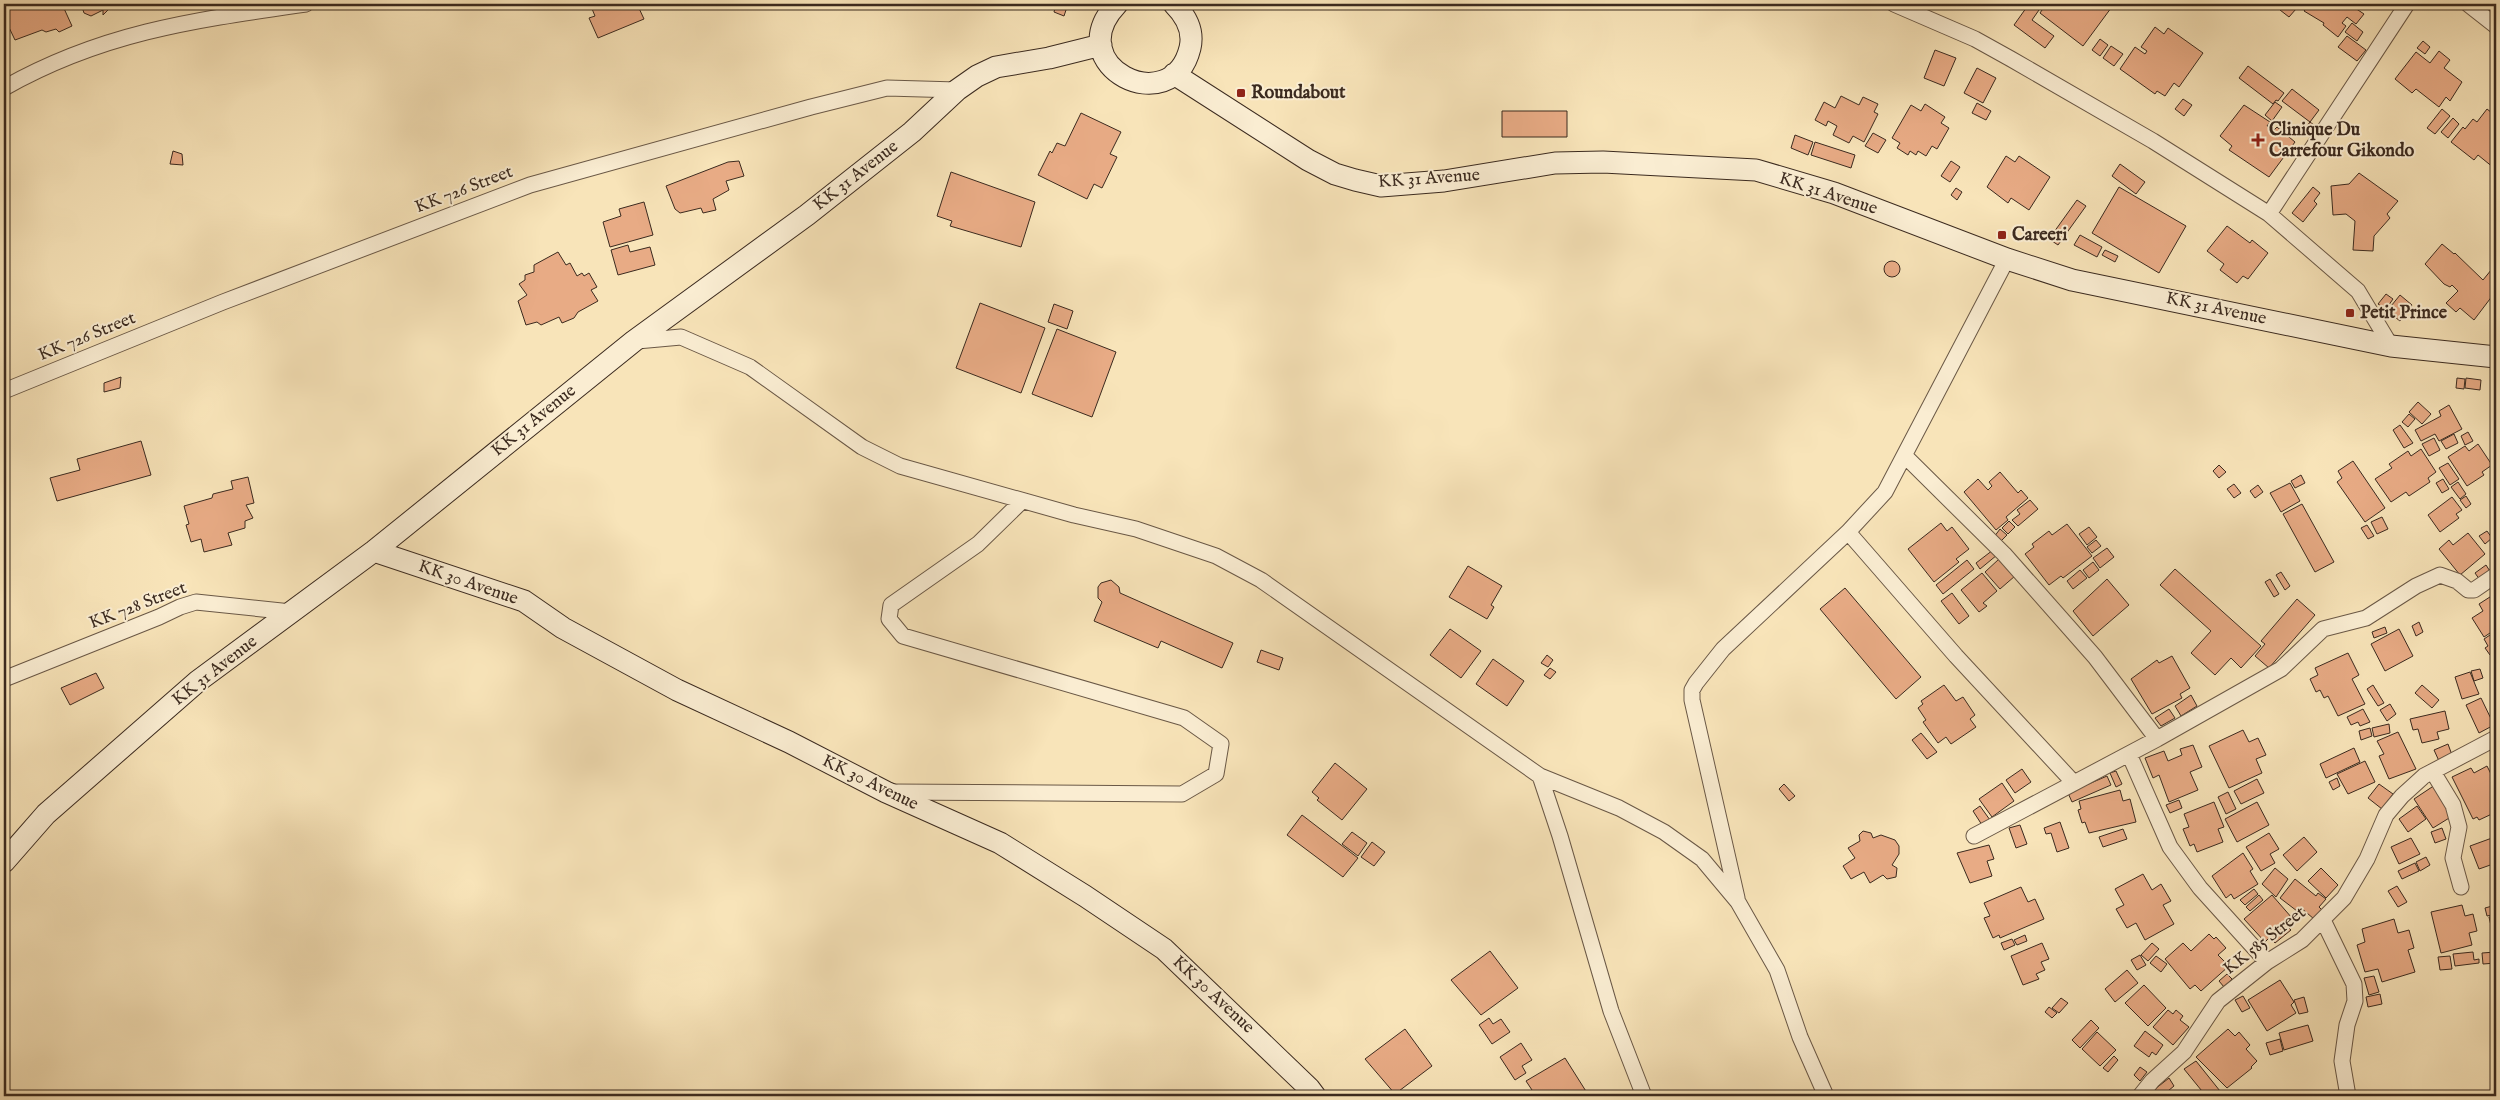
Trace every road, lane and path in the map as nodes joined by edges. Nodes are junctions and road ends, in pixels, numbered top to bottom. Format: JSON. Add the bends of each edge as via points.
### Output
{"nodes":[{"id":1,"x":306,"y":4,"type":"edge"},
{"id":2,"x":1116,"y":4,"type":"edge"},
{"id":3,"x":1174,"y":4,"type":"edge"},
{"id":4,"x":1894,"y":4,"type":"edge"},
{"id":5,"x":2407,"y":4,"type":"edge"},
{"id":6,"x":2468,"y":4,"type":"edge"},
{"id":7,"x":2496,"y":26,"type":"edge"},
{"id":8,"x":1101,"y":45,"type":"junction"},
{"id":9,"x":1174,"y":74,"type":"junction"},
{"id":10,"x":4,"y":88,"type":"edge"},
{"id":11,"x":957,"y":90,"type":"junction"},
{"id":12,"x":2269,"y":214,"type":"junction"},
{"id":13,"x":2007,"y":259,"type":"junction"},
{"id":14,"x":634,"y":341,"type":"junction"},
{"id":15,"x":2391,"y":346,"type":"junction"},
{"id":16,"x":2496,"y":357,"type":"edge"},
{"id":17,"x":4,"y":391,"type":"edge"},
{"id":18,"x":1906,"y":457,"type":"junction"},
{"id":19,"x":1022,"y":501,"type":"junction"},
{"id":20,"x":1848,"y":532,"type":"junction"},
{"id":21,"x":374,"y":551,"type":"junction"},
{"id":22,"x":2496,"y":575,"type":"edge"},
{"id":23,"x":291,"y":612,"type":"junction"},
{"id":24,"x":4,"y":679,"type":"edge"},
{"id":25,"x":2496,"y":738,"type":"edge"},
{"id":26,"x":2157,"y":739,"type":"junction"},
{"id":27,"x":2129,"y":754,"type":"junction"},
{"id":28,"x":2433,"y":772,"type":"junction"},
{"id":29,"x":1540,"y":776,"type":"junction"},
{"id":30,"x":2074,"y":784,"type":"junction"},
{"id":31,"x":886,"y":792,"type":"junction"},
{"id":32,"x":1974,"y":836,"type":"dead end"},
{"id":33,"x":4,"y":862,"type":"edge"},
{"id":34,"x":2461,"y":887,"type":"dead end"},
{"id":35,"x":1738,"y":902,"type":"junction"},
{"id":36,"x":2324,"y":920,"type":"junction"},
{"id":37,"x":2267,"y":962,"type":"junction"},
{"id":38,"x":1315,"y":1096,"type":"edge"},
{"id":39,"x":1644,"y":1096,"type":"edge"},
{"id":40,"x":1826,"y":1096,"type":"edge"},
{"id":41,"x":2140,"y":1096,"type":"edge"},
{"id":42,"x":2348,"y":1096,"type":"edge"}],
"edges":[{"from":1,"to":10,"type":"street","via":[[193,20],[135,33],[66,56]]},
{"from":2,"to":8,"type":"main road","via":[[1103,22]]},
{"from":3,"to":9,"type":"main road","via":[[1187,21],[1191,44],[1188,55]]},
{"from":4,"to":12,"type":"street","via":[[1975,39],[2011,59],[2153,140]]},
{"from":5,"to":12,"type":"street"},
{"from":6,"to":7,"type":"street"},
{"from":8,"to":9,"type":"main road","via":[[1110,67],[1129,81],[1153,84]]},
{"from":8,"to":11,"type":"main road","name":"KK 31 Avenue","via":[[996,67]]},
{"from":9,"to":13,"type":"main road","name":"KK 31 Avenue","via":[[1308,160],[1335,174],[1381,186],[1555,164],[1603,162],[1756,170],[1834,193]]},
{"from":11,"to":14,"type":"main road","name":"KK 31 Avenue","via":[[912,132],[822,203]]},
{"from":11,"to":17,"type":"street","name":"KK 726 Street","via":[[887,88],[530,185],[223,302]]},
{"from":12,"to":15,"type":"street","via":[[2358,291]]},
{"from":13,"to":15,"type":"main road","name":"KK 31 Avenue","via":[[2072,280]]},
{"from":13,"to":18,"type":"street"},
{"from":14,"to":19,"type":"street","via":[[681,337],[695,342],[750,367],[862,447],[885,459]]},
{"from":14,"to":21,"type":"main road","name":"KK 31 Avenue"},
{"from":15,"to":16,"type":"main road","name":"KK 31 Avenue"},
{"from":18,"to":20,"type":"street","via":[[1885,492]]},
{"from":18,"to":26,"type":"street","via":[[2004,554],[2095,657]]},
{"from":19,"to":29,"type":"street","via":[[1136,530],[1207,553],[1261,580]]},
{"from":19,"to":31,"type":"street","via":[[978,544],[891,605],[889,619],[904,636],[1184,718],[1221,744],[1216,774],[1182,794]]},
{"from":20,"to":30,"type":"street"},
{"from":20,"to":35,"type":"street","via":[[1723,649],[1692,690]]},
{"from":21,"to":23,"type":"main road","name":"KK 31 Avenue"},
{"from":21,"to":31,"type":"main road","name":"KK 30 Avenue","via":[[524,601],[563,628],[677,690]]},
{"from":22,"to":26,"type":"street","via":[[2474,590],[2440,575],[2416,586],[2366,618],[2324,629],[2281,669]]},
{"from":23,"to":24,"type":"street","name":"KK 728 Street","via":[[196,602]]},
{"from":23,"to":33,"type":"main road","name":"KK 31 Avenue","via":[[198,681],[96,768],[46,814]]},
{"from":25,"to":28,"type":"street","name":"KK 585 Street"},
{"from":26,"to":27,"type":"street"},
{"from":27,"to":30,"type":"street"},
{"from":27,"to":37,"type":"street","via":[[2170,847],[2200,888]]},
{"from":28,"to":34,"type":"street","via":[[2453,805],[2459,827],[2453,858]]},
{"from":28,"to":36,"type":"street","name":"KK 585 Street","via":[[2402,796],[2386,815],[2367,859]]},
{"from":29,"to":35,"type":"street","via":[[1619,808],[1664,832],[1702,859]]},
{"from":29,"to":39,"type":"street","via":[[1611,1011]]},
{"from":30,"to":32,"type":"street"},
{"from":31,"to":38,"type":"main road","name":"KK 30 Avenue","via":[[1000,843],[1164,949]]},
{"from":35,"to":40,"type":"street","via":[[1777,970],[1800,1037]]},
{"from":36,"to":37,"type":"street","name":"KK 585 Street","via":[[2302,940]]},
{"from":36,"to":42,"type":"street","via":[[2354,984],[2355,1000],[2347,1025],[2342,1061]]},
{"from":37,"to":41,"type":"street","name":"KK 585 Street","via":[[2218,1001],[2184,1052]]}]}
